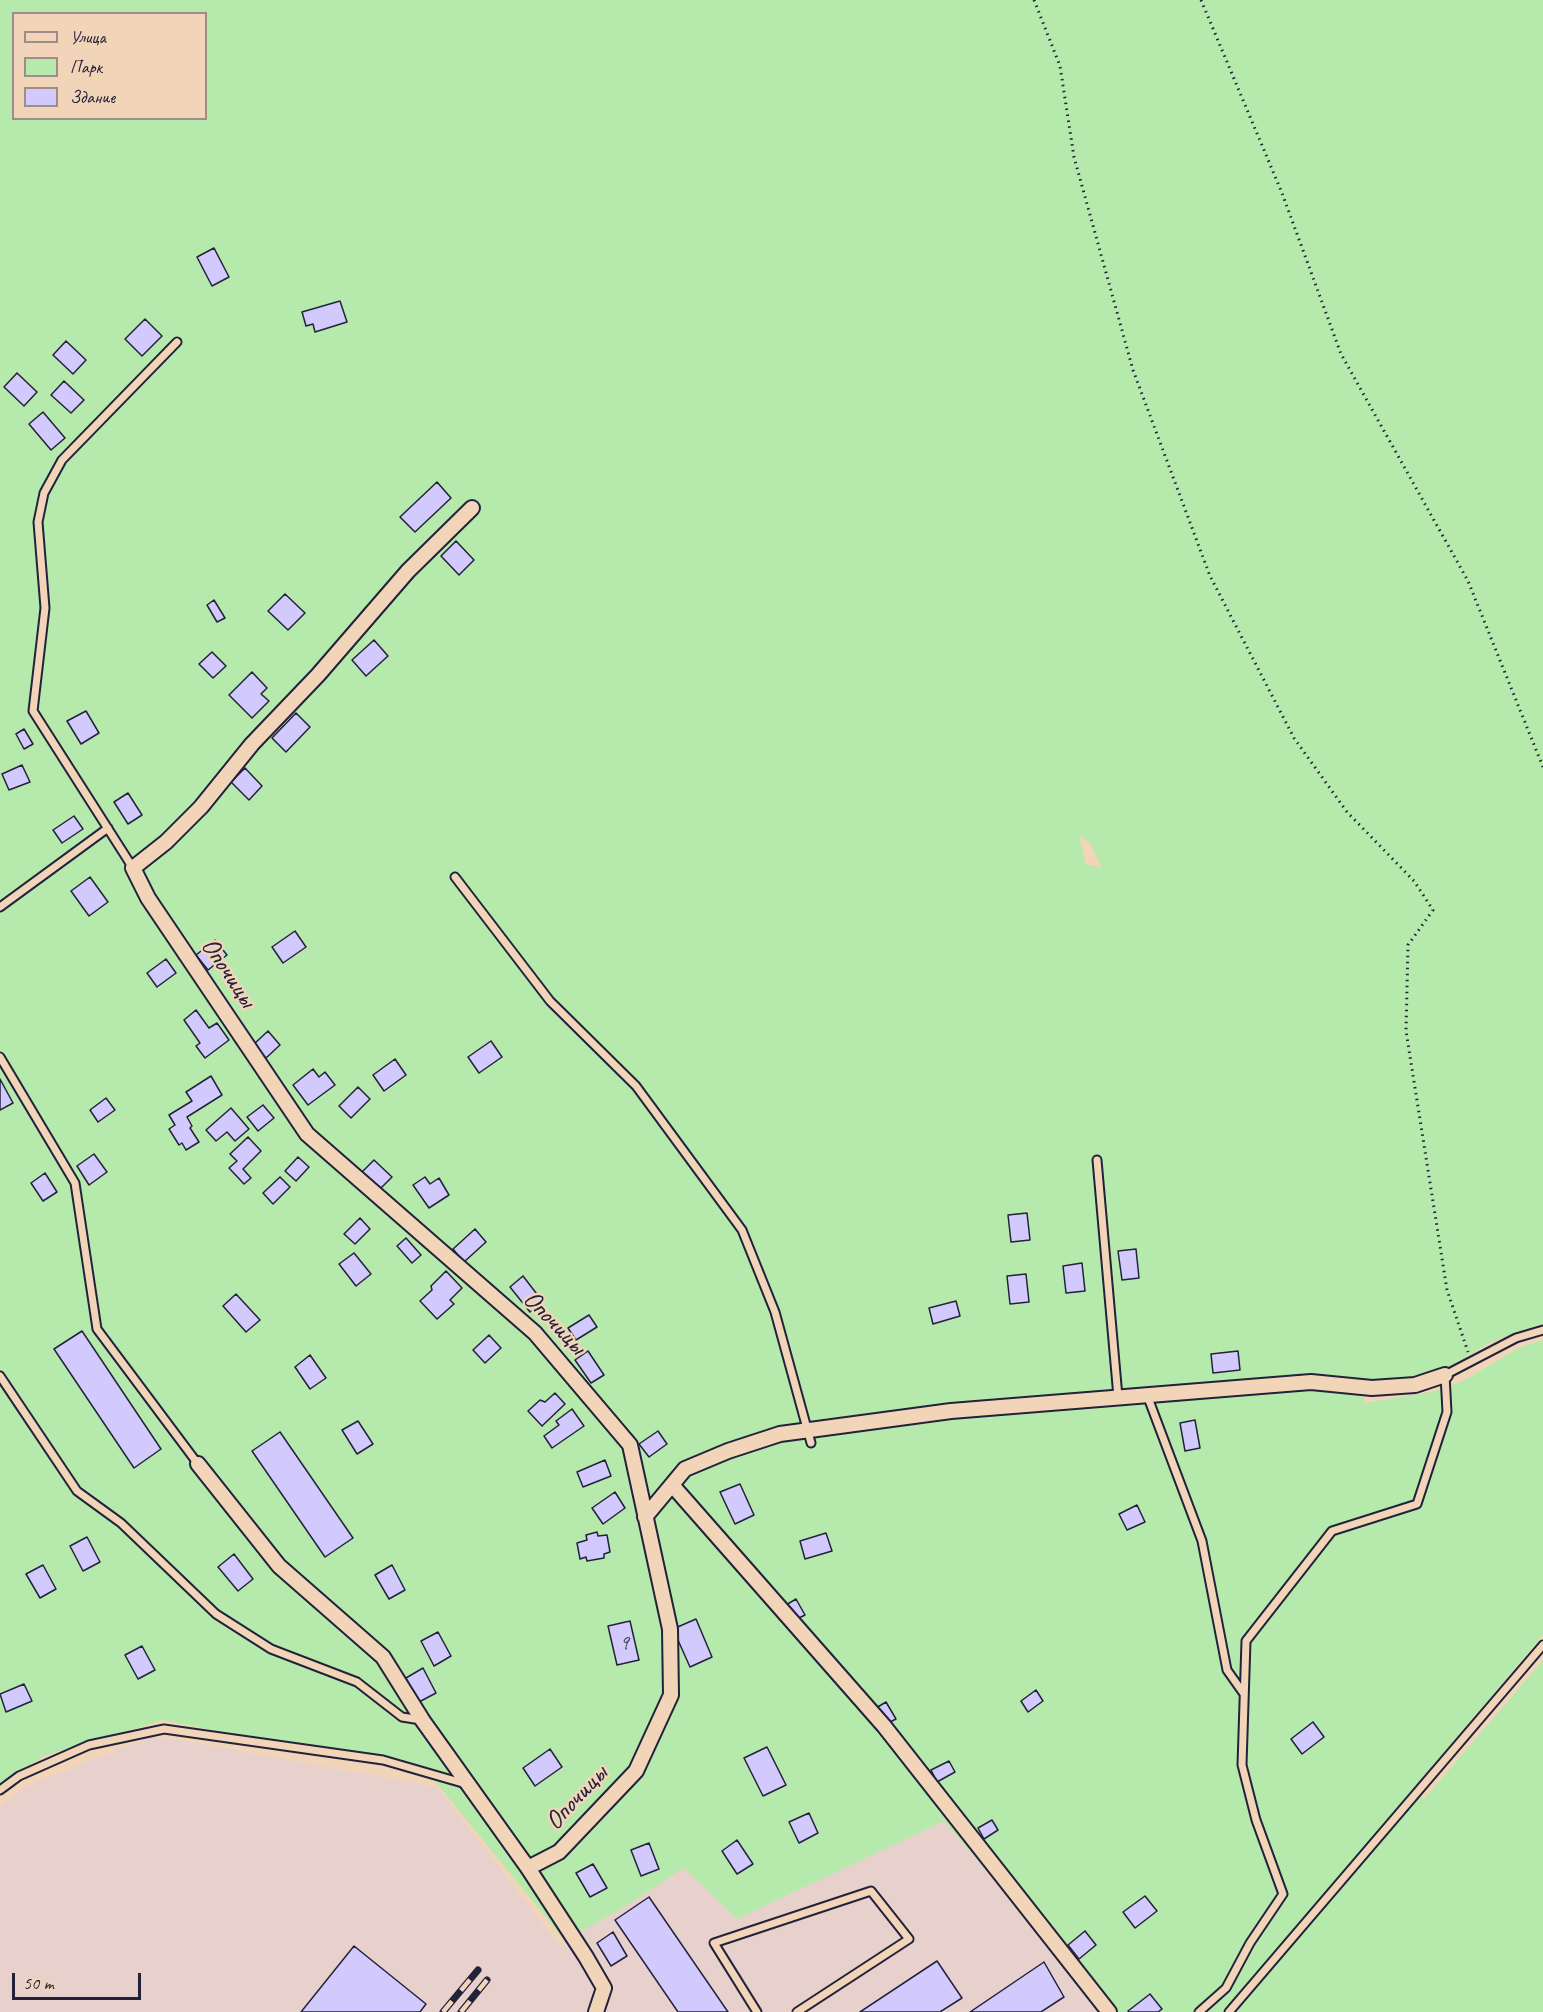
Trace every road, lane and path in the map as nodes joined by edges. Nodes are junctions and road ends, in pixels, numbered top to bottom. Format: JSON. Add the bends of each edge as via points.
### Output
{"nodes":[{"id":1,"x":1034,"y":0,"type":"edge"},
{"id":2,"x":1201,"y":0,"type":"edge"},
{"id":3,"x":177,"y":342,"type":"dead end"},
{"id":4,"x":471,"y":508,"type":"dead end"},
{"id":5,"x":1543,"y":767,"type":"edge"},
{"id":6,"x":108,"y":828,"type":"junction"},
{"id":7,"x":133,"y":868,"type":"junction"},
{"id":8,"x":455,"y":877,"type":"dead end"},
{"id":9,"x":0,"y":907,"type":"edge"},
{"id":10,"x":0,"y":1058,"type":"edge"},
{"id":11,"x":1097,"y":1160,"type":"dead end"},
{"id":12,"x":1543,"y":1330,"type":"edge"},
{"id":13,"x":1470,"y":1362,"type":"junction"},
{"id":14,"x":1445,"y":1375,"type":"junction"},
{"id":15,"x":0,"y":1376,"type":"edge"},
{"id":16,"x":1147,"y":1395,"type":"junction"},
{"id":17,"x":1118,"y":1397,"type":"junction"},
{"id":18,"x":810,"y":1437,"type":"junction"},
{"id":19,"x":198,"y":1464,"type":"joint"},
{"id":20,"x":672,"y":1486,"type":"junction"},
{"id":21,"x":645,"y":1517,"type":"junction"},
{"id":22,"x":1543,"y":1646,"type":"edge"},
{"id":23,"x":1244,"y":1694,"type":"junction"},
{"id":24,"x":423,"y":1721,"type":"junction"},
{"id":25,"x":466,"y":1784,"type":"junction"},
{"id":26,"x":0,"y":1790,"type":"edge"},
{"id":27,"x":528,"y":1868,"type":"junction"},
{"id":28,"x":596,"y":2012,"type":"edge"},
{"id":29,"x":757,"y":2012,"type":"edge"},
{"id":30,"x":797,"y":2012,"type":"edge"},
{"id":31,"x":1109,"y":2012,"type":"edge"},
{"id":32,"x":1199,"y":2012,"type":"edge"},
{"id":33,"x":1229,"y":2012,"type":"edge"}],
"edges":[{"from":1,"to":13,"type":"path","via":[[1060,66],[1074,157],[1133,370],[1210,576],[1294,738],[1347,812],[1414,881],[1433,910],[1408,945],[1406,1031],[1447,1290]]},
{"from":2,"to":5,"type":"path","via":[[1282,193],[1341,354],[1468,581]]},
{"from":3,"to":6,"type":"lane","via":[[62,460],[44,493],[38,522],[45,608],[33,711]]},
{"from":4,"to":7,"type":"street","via":[[408,571],[252,744],[201,807]]},
{"from":6,"to":7,"type":"lane"},
{"from":6,"to":9,"type":"lane"},
{"from":7,"to":21,"type":"street","name":"Опочицы","via":[[148,898],[307,1134],[535,1333],[630,1445]]},
{"from":8,"to":18,"type":"lane","via":[[550,1002],[636,1086],[742,1230],[775,1312]]},
{"from":10,"to":19,"type":"lane","via":[[75,1183],[97,1329]]},
{"from":11,"to":17,"type":"lane"},
{"from":12,"to":13,"type":"lane","via":[[1516,1338]]},
{"from":13,"to":14,"type":"lane"},
{"from":14,"to":16,"type":"street","via":[[1415,1385],[1372,1388],[1311,1382]]},
{"from":14,"to":23,"type":"lane","via":[[1448,1412],[1417,1504],[1332,1531],[1246,1641]]},
{"from":15,"to":24,"type":"lane","via":[[76,1491],[121,1524],[216,1614],[271,1649],[357,1682],[402,1717]]},
{"from":16,"to":17,"type":"street"},
{"from":16,"to":23,"type":"lane","via":[[1202,1541],[1227,1670]]},
{"from":17,"to":18,"type":"street","via":[[951,1411]]},
{"from":18,"to":20,"type":"street","via":[[780,1434],[728,1451],[685,1469]]},
{"from":19,"to":24,"type":"street","via":[[279,1566],[383,1657]]},
{"from":20,"to":21,"type":"street"},
{"from":20,"to":31,"type":"street","via":[[884,1726]]},
{"from":21,"to":27,"type":"street","name":"Опочицы","via":[[670,1629],[671,1695],[636,1771],[559,1852]]},
{"from":22,"to":33,"type":"lane"},
{"from":23,"to":32,"type":"lane","via":[[1242,1765],[1256,1820],[1283,1894],[1226,1988]]},
{"from":24,"to":25,"type":"street"},
{"from":25,"to":26,"type":"lane","via":[[383,1760],[164,1729],[89,1745],[19,1776]]},
{"from":25,"to":27,"type":"street"},
{"from":27,"to":28,"type":"street","via":[[604,1988]]},
{"from":29,"to":30,"type":"lane","via":[[714,1943],[871,1891],[909,1939]]}]}
